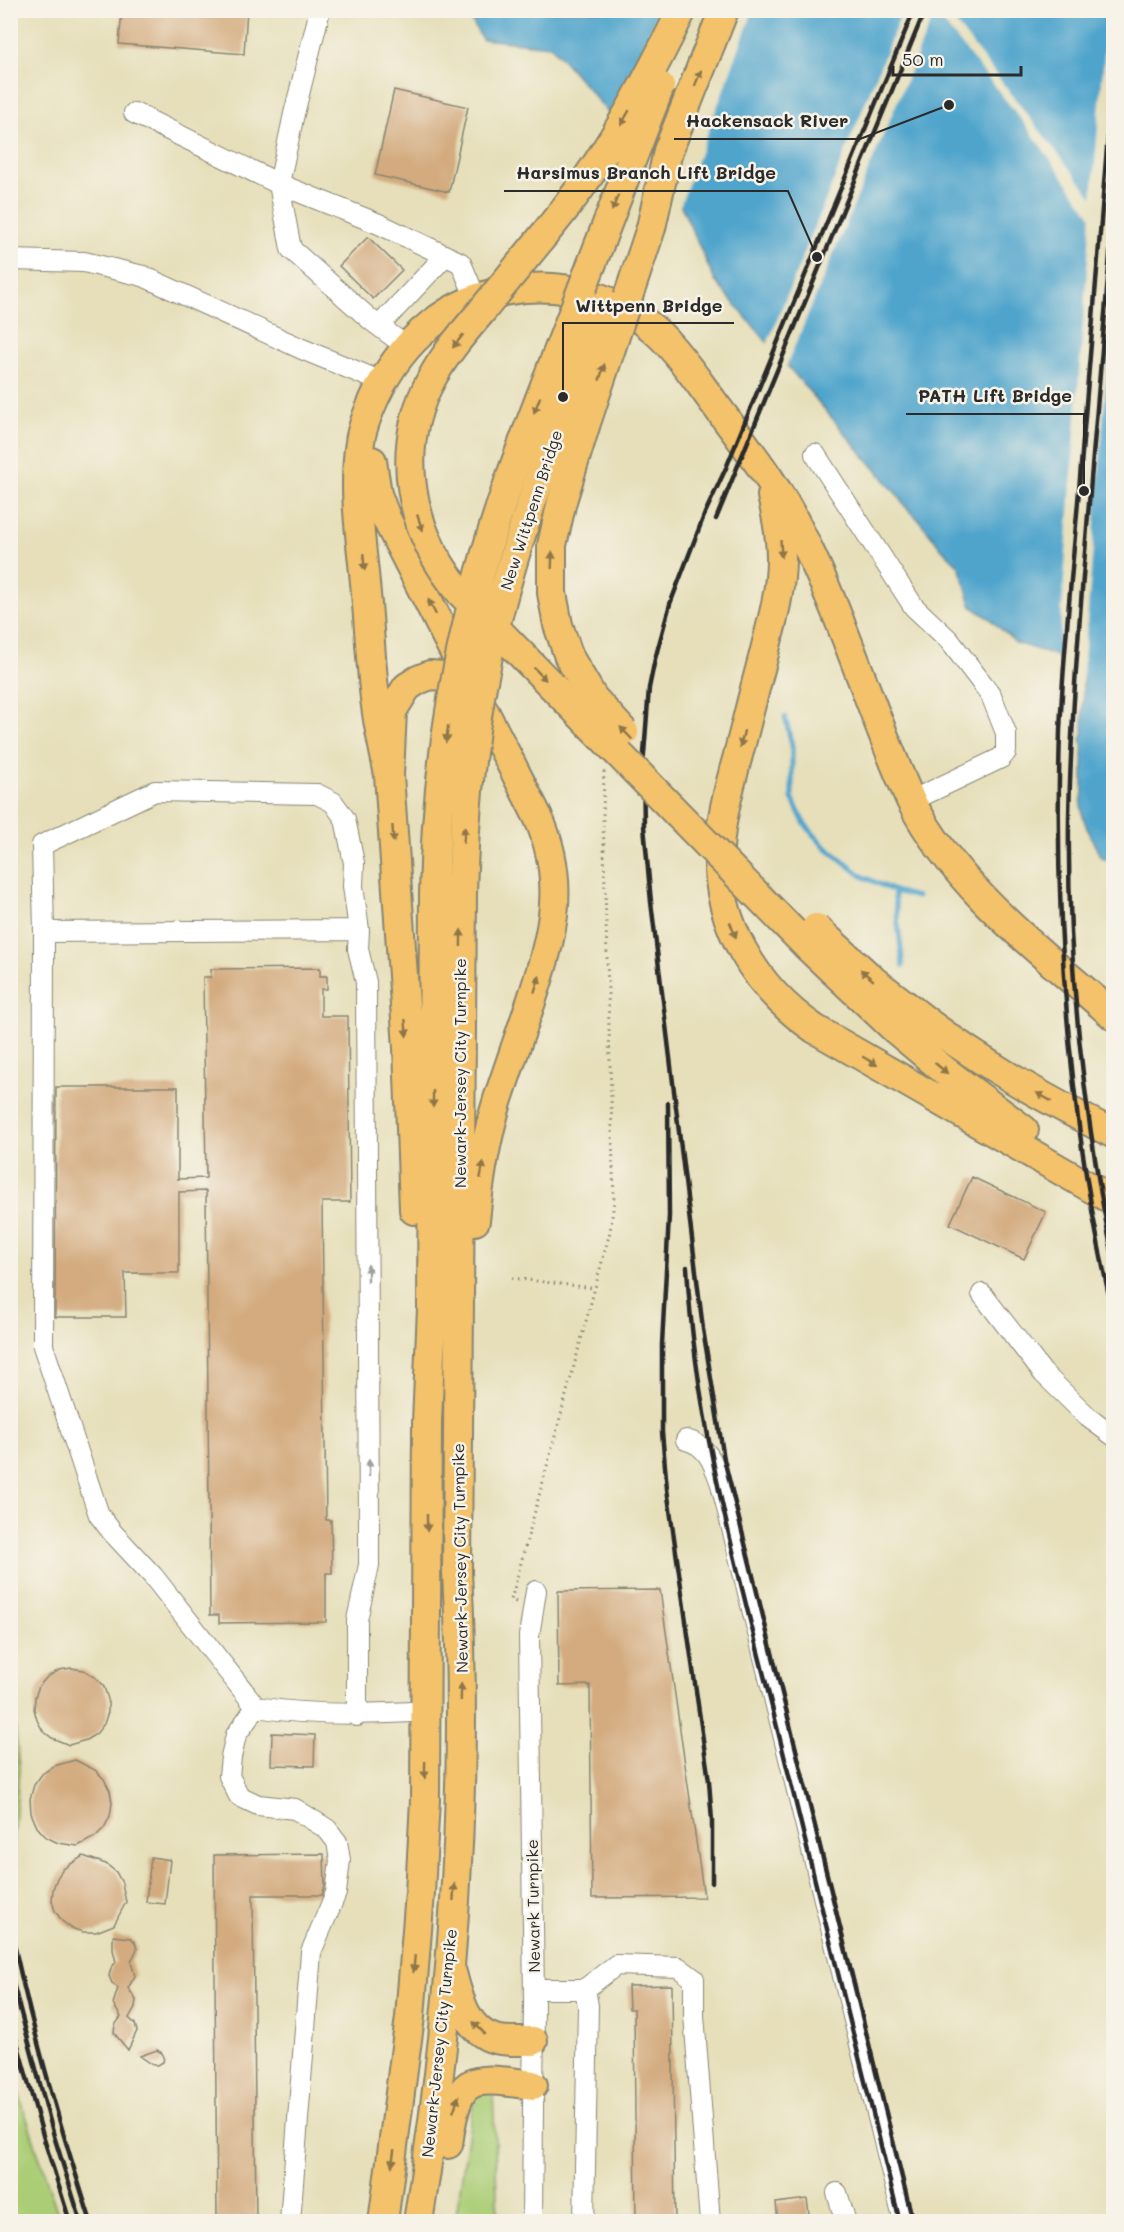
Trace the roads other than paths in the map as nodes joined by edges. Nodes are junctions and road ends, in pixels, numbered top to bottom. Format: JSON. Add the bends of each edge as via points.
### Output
{"nodes":[{"id":1,"x":320,"y":10,"type":"edge"},
{"id":2,"x":681,"y":10,"type":"edge"},
{"id":3,"x":687,"y":10,"type":"edge"},
{"id":4,"x":724,"y":10,"type":"edge"},
{"id":5,"x":134,"y":113,"type":"dead end"},
{"id":6,"x":668,"y":151,"type":"junction"},
{"id":7,"x":279,"y":184,"type":"junction"},
{"id":8,"x":445,"y":255,"type":"junction"},
{"id":9,"x":10,"y":260,"type":"edge"},
{"id":10,"x":476,"y":299,"type":"junction"},
{"id":11,"x":379,"y":326,"type":"junction"},
{"id":12,"x":406,"y":346,"type":"junction"},
{"id":13,"x":382,"y":382,"type":"junction"},
{"id":14,"x":815,"y":454,"type":"dead end"},
{"id":15,"x":765,"y":471,"type":"junction"},
{"id":16,"x":495,"y":735,"type":"junction"},
{"id":17,"x":389,"y":776,"type":"junction"},
{"id":18,"x":911,"y":801,"type":"junction"},
{"id":19,"x":462,"y":893,"type":"joint"},
{"id":20,"x":434,"y":894,"type":"joint"},
{"id":21,"x":44,"y":932,"type":"junction"},
{"id":22,"x":359,"y":939,"type":"junction"},
{"id":23,"x":1113,"y":1016,"type":"edge"},
{"id":24,"x":905,"y":1021,"type":"junction"},
{"id":25,"x":1108,"y":1126,"type":"edge"},
{"id":26,"x":1113,"y":1188,"type":"edge"},
{"id":27,"x":1113,"y":1201,"type":"edge"},
{"id":28,"x":982,"y":1294,"type":"dead end"},
{"id":29,"x":427,"y":1422,"type":"junction"},
{"id":30,"x":1113,"y":1436,"type":"edge"},
{"id":31,"x":686,"y":1440,"type":"dead end"},
{"id":32,"x":534,"y":1599,"type":"road end"},
{"id":33,"x":462,"y":1648,"type":"junction"},
{"id":34,"x":256,"y":1707,"type":"junction"},
{"id":35,"x":426,"y":1711,"type":"junction"},
{"id":36,"x":357,"y":1716,"type":"junction"},
{"id":37,"x":449,"y":1960,"type":"junction"},
{"id":38,"x":534,"y":1989,"type":"junction"},
{"id":39,"x":585,"y":1989,"type":"junction"},
{"id":40,"x":533,"y":2041,"type":"junction"},
{"id":41,"x":533,"y":2085,"type":"junction"},
{"id":42,"x":837,"y":2193,"type":"dead end"},
{"id":43,"x":290,"y":2222,"type":"edge"},
{"id":44,"x":383,"y":2222,"type":"edge"},
{"id":45,"x":418,"y":2222,"type":"edge"},
{"id":46,"x":429,"y":2222,"type":"edge"},
{"id":47,"x":532,"y":2222,"type":"edge"},
{"id":48,"x":584,"y":2222,"type":"edge"},
{"id":49,"x":710,"y":2222,"type":"edge"},
{"id":50,"x":846,"y":2222,"type":"edge"},
{"id":51,"x":904,"y":2222,"type":"edge"}],
"edges":[{"from":1,"to":7,"type":"street"},
{"from":2,"to":24,"type":"highway","one_way":true,"bridge":true,"via":[[644,85],[597,165],[459,338],[432,379],[414,432],[410,467],[418,520],[432,552],[461,593],[808,947]]},
{"from":3,"to":20,"type":"highway","name":"New Wittpenn Bridge","one_way":true,"bridge":true,"via":[[516,461],[483,563],[450,717],[438,810]]},
{"from":6,"to":4,"type":"highway","name":"New Wittpenn Bridge","one_way":true},
{"from":5,"to":7,"type":"street"},
{"from":19,"to":6,"type":"highway","name":"New Wittpenn Bridge","one_way":true,"bridge":true,"via":[[472,749],[502,598],[557,432],[626,248]]},
{"from":24,"to":6,"type":"highway","one_way":true,"bridge":true,"via":[[875,982],[603,710],[576,671],[558,625],[551,575],[555,529],[651,228]]},
{"from":7,"to":8,"type":"street"},
{"from":7,"to":11,"type":"street","via":[[291,249]]},
{"from":8,"to":10,"type":"street","via":[[461,263]]},
{"from":8,"to":11,"type":"street"},
{"from":9,"to":13,"type":"street","via":[[84,262],[143,276]]},
{"from":10,"to":12,"type":"highway","via":[[444,314]]},
{"from":10,"to":15,"type":"highway","via":[[512,290],[551,287],[585,292],[628,312],[674,350]]},
{"from":11,"to":12,"type":"street"},
{"from":12,"to":13,"type":"highway"},
{"from":16,"to":13,"type":"highway","one_way":true,"via":[[377,494],[372,445]]},
{"from":13,"to":17,"type":"highway","one_way":true,"via":[[362,432],[358,474],[377,712]]},
{"from":14,"to":18,"type":"street","via":[[914,607],[949,640],[991,695],[1006,733],[1001,758]]},
{"from":15,"to":18,"type":"highway","via":[[799,529],[828,592]]},
{"from":15,"to":27,"type":"highway","one_way":true,"via":[[779,532],[779,587],[725,807],[719,849],[723,898],[740,947],[773,995],[815,1029]]},
{"from":16,"to":17,"type":"highway","via":[[460,684],[443,676],[424,677],[407,687],[392,711]]},
{"from":33,"to":16,"type":"highway","one_way":true,"via":[[471,1571],[477,1202],[498,1102],[547,951],[555,898],[551,856],[543,829]]},
{"from":17,"to":29,"type":"highway","one_way":true},
{"from":18,"to":23,"type":"highway","via":[[963,878]]},
{"from":33,"to":19,"type":"highway","name":"Newark-Jersey City Turnpike","one_way":true,"via":[[457,1572]]},
{"from":20,"to":29,"type":"highway","name":"Newark-Jersey City Turnpike","one_way":true,"via":[[432,1308]]},
{"from":21,"to":22,"type":"street"},
{"from":21,"to":22,"type":"street","via":[[42,845],[155,791],[317,794],[333,802],[345,819],[354,863]]},
{"from":21,"to":34,"type":"street","via":[[43,1346],[99,1515],[153,1576]]},
{"from":36,"to":22,"type":"street","one_way":true,"via":[[357,1620],[369,1565],[366,982]]},
{"from":25,"to":24,"type":"highway","one_way":true},
{"from":24,"to":26,"type":"highway","one_way":true,"via":[[989,1105]]},
{"from":28,"to":30,"type":"street","via":[[1043,1373]]},
{"from":29,"to":35,"type":"highway","name":"Newark-Jersey City Turnpike","one_way":true},
{"from":31,"to":51,"type":"street","via":[[704,1448],[721,1485]]},
{"from":32,"to":38,"type":"street","name":"Newark Turnpike","via":[[529,1636]]},
{"from":37,"to":33,"type":"highway","name":"Newark-Jersey City Turnpike","one_way":true,"via":[[458,1834]]},
{"from":34,"to":36,"type":"street"},
{"from":34,"to":43,"type":"street","via":[[236,1735],[231,1757],[229,1776],[239,1796],[258,1805],[295,1809],[327,1829],[337,1842],[339,1860],[336,1893],[311,1952]]},
{"from":35,"to":36,"type":"street"},
{"from":35,"to":44,"type":"highway","name":"Newark-Jersey City Turnpike","one_way":true,"via":[[415,1954]]},
{"from":40,"to":37,"type":"highway","one_way":true,"via":[[492,2038],[475,2027],[459,1997]]},
{"from":37,"to":45,"type":"highway","name":"Newark-Jersey City Turnpike","via":[[438,2080]]},
{"from":38,"to":39,"type":"street"},
{"from":38,"to":40,"type":"street","name":"Newark Turnpike"},
{"from":39,"to":48,"type":"street","via":[[588,2006]]},
{"from":39,"to":49,"type":"street","via":[[616,1965],[678,1967],[694,1979]]},
{"from":40,"to":41,"type":"street","name":"Newark Turnpike"},
{"from":46,"to":41,"type":"highway","one_way":true,"via":[[442,2190],[451,2121],[460,2094],[469,2084],[482,2080]]},
{"from":41,"to":47,"type":"street","name":"Newark Turnpike"},
{"from":42,"to":50,"type":"street"}]}
